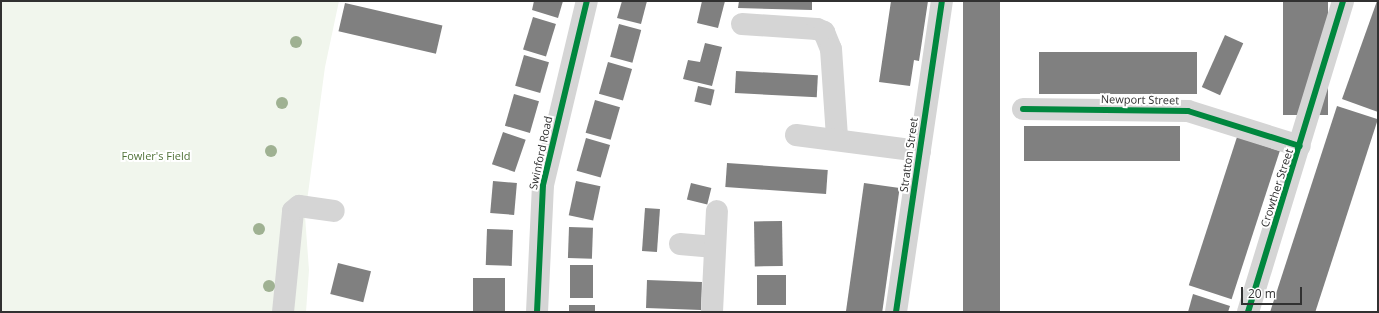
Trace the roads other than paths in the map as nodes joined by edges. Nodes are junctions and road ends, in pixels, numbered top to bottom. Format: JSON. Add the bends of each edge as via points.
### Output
{"nodes":[{"id":1,"x":587,"y":1,"type":"edge"},
{"id":2,"x":942,"y":1,"type":"edge"},
{"id":3,"x":1343,"y":1,"type":"edge"},
{"id":4,"x":742,"y":24,"type":"dead end"},
{"id":5,"x":1023,"y":109,"type":"dead end"},
{"id":6,"x":796,"y":135,"type":"dead end"},
{"id":7,"x":837,"y":138,"type":"junction"},
{"id":8,"x":1300,"y":146,"type":"junction"},
{"id":9,"x":920,"y":151,"type":"junction"},
{"id":10,"x":717,"y":210,"type":"dead end"},
{"id":11,"x":334,"y":211,"type":"dead end"},
{"id":12,"x":680,"y":244,"type":"dead end"},
{"id":13,"x":715,"y":247,"type":"junction"},
{"id":14,"x":283,"y":312,"type":"edge"},
{"id":15,"x":537,"y":312,"type":"edge"},
{"id":16,"x":712,"y":312,"type":"edge"},
{"id":17,"x":896,"y":312,"type":"edge"},
{"id":18,"x":1248,"y":312,"type":"edge"}],
"edges":[{"from":1,"to":15,"type":"street","name":"Swinford Road","via":[[543,185]]},
{"from":2,"to":9,"type":"street","name":"Stratton Street"},
{"from":3,"to":8,"type":"street","name":"Crowther Street"},
{"from":4,"to":7,"type":"street","via":[[817,29],[824,32],[831,49]]},
{"from":5,"to":8,"type":"street","name":"Newport Street","via":[[1188,111]]},
{"from":6,"to":7,"type":"street"},
{"from":7,"to":9,"type":"street"},
{"from":8,"to":18,"type":"street","name":"Crowther Street"},
{"from":9,"to":17,"type":"street","name":"Stratton Street"},
{"from":10,"to":13,"type":"street"},
{"from":11,"to":14,"type":"street","via":[[299,206],[293,211]]},
{"from":12,"to":13,"type":"street"},
{"from":13,"to":16,"type":"street"}]}
